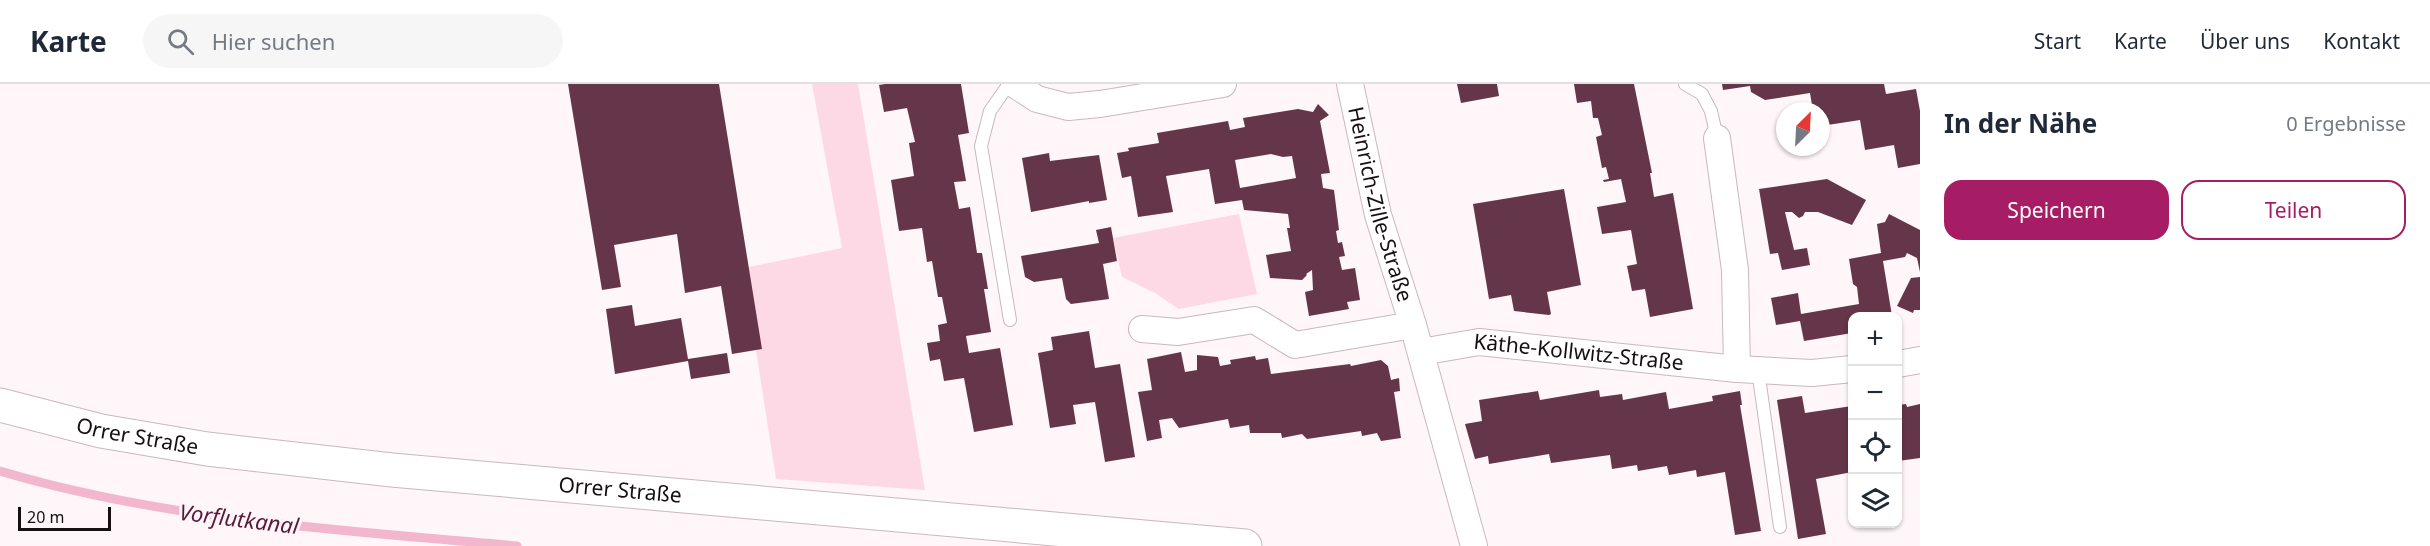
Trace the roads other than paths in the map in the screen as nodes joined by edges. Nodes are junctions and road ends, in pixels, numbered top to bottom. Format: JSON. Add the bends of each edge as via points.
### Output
{"nodes":[{"id":1,"x":1012,"y":84,"type":"edge"},
{"id":2,"x":1223,"y":84,"type":"edge"},
{"id":3,"x":1350,"y":84,"type":"edge"},
{"id":4,"x":1685,"y":84,"type":"edge"},
{"id":5,"x":1703,"y":89,"type":"edge"},
{"id":6,"x":1717,"y":138,"type":"joint"},
{"id":7,"x":1010,"y":320,"type":"dead end"},
{"id":8,"x":1413,"y":325,"type":"junction"},
{"id":9,"x":1142,"y":329,"type":"dead end"},
{"id":10,"x":1421,"y":352,"type":"junction"},
{"id":11,"x":1920,"y":360,"type":"edge"},
{"id":12,"x":1902,"y":363,"type":"edge"},
{"id":13,"x":1748,"y":369,"type":"junction"},
{"id":14,"x":1848,"y":369,"type":"edge"},
{"id":15,"x":0,"y":405,"type":"edge"},
{"id":16,"x":1780,"y":527,"type":"dead end"},
{"id":17,"x":1245,"y":546,"type":"edge"},
{"id":18,"x":1474,"y":546,"type":"edge"}],
"edges":[{"from":1,"to":2,"type":"street","via":[[1037,99],[1068,107]]},
{"from":1,"to":7,"type":"lane","via":[[990,111],[981,146]]},
{"from":3,"to":8,"type":"street","name":"Heinrich-Zille-Straße","via":[[1378,215]]},
{"from":4,"to":5,"type":"lane"},
{"from":5,"to":6,"type":"lane"},
{"from":6,"to":13,"type":"street"},
{"from":8,"to":9,"type":"street","name":"Heinrich-Zille-Straße","via":[[1295,345],[1254,320],[1178,332]]},
{"from":8,"to":10,"type":"street","name":"Heinrich-Zille-Straße"},
{"from":10,"to":13,"type":"street","name":"Käthe-Kollwitz-Straße","via":[[1479,342]]},
{"from":10,"to":18,"type":"street","name":"Heinrich-Zille-Straße"},
{"from":11,"to":12,"type":"street"},
{"from":13,"to":14,"type":"street","name":"Käthe-Kollwitz-Straße","via":[[1812,373]]},
{"from":13,"to":16,"type":"lane"},
{"from":15,"to":17,"type":"main road","name":"Orrer Straße","via":[[101,431],[207,449],[392,470]]}]}
